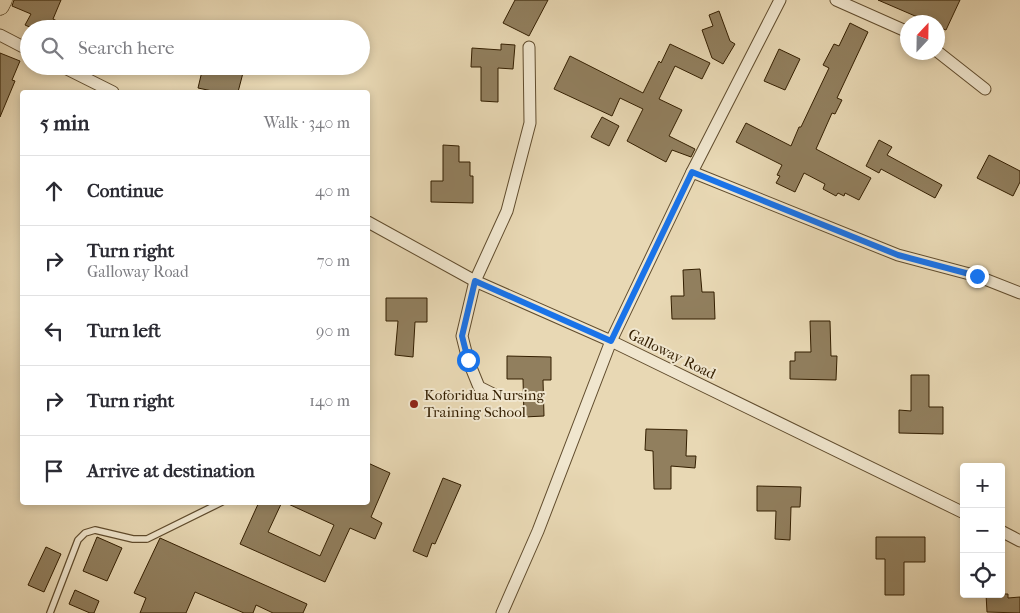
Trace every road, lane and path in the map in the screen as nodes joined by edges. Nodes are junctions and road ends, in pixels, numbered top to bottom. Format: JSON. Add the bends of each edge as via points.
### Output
{"nodes":[{"id":1,"x":3,"y":0,"type":"edge"},
{"id":2,"x":780,"y":0,"type":"edge"},
{"id":3,"x":836,"y":0,"type":"edge"},
{"id":4,"x":0,"y":6,"type":"edge"},
{"id":5,"x":900,"y":28,"type":"edge"},
{"id":6,"x":0,"y":35,"type":"edge"},
{"id":7,"x":20,"y":45,"type":"edge"},
{"id":8,"x":529,"y":47,"type":"dead end"},
{"id":9,"x":945,"y":58,"type":"edge"},
{"id":10,"x":79,"y":75,"type":"edge"},
{"id":11,"x":985,"y":89,"type":"dead end"},
{"id":12,"x":109,"y":90,"type":"edge"},
{"id":13,"x":692,"y":172,"type":"junction"},
{"id":14,"x":370,"y":223,"type":"edge"},
{"id":15,"x":475,"y":281,"type":"junction"},
{"id":16,"x":1020,"y":294,"type":"edge"},
{"id":17,"x":611,"y":341,"type":"junction"},
{"id":18,"x":493,"y":394,"type":"dead end"},
{"id":19,"x":216,"y":505,"type":"edge"},
{"id":20,"x":960,"y":511,"type":"edge"},
{"id":21,"x":1005,"y":533,"type":"edge"},
{"id":22,"x":1020,"y":540,"type":"edge"},
{"id":23,"x":50,"y":613,"type":"edge"},
{"id":24,"x":502,"y":613,"type":"edge"}],
"edges":[{"from":1,"to":4,"type":"main road"},
{"from":2,"to":13,"type":"street"},
{"from":3,"to":5,"type":"street"},
{"from":6,"to":7,"type":"street"},
{"from":8,"to":15,"type":"street","via":[[530,123],[507,211]]},
{"from":9,"to":11,"type":"street"},
{"from":10,"to":12,"type":"street"},
{"from":13,"to":16,"type":"street","via":[[898,255],[977,276]]},
{"from":13,"to":17,"type":"street"},
{"from":14,"to":15,"type":"street","name":"Galloway Road"},
{"from":15,"to":17,"type":"street","name":"Galloway Road"},
{"from":15,"to":18,"type":"street","via":[[462,336],[480,387]]},
{"from":17,"to":20,"type":"street","name":"Galloway Road"},
{"from":17,"to":24,"type":"street","via":[[538,531]]},
{"from":19,"to":23,"type":"lane","via":[[146,539],[95,530],[85,533],[78,540]]},
{"from":21,"to":22,"type":"street"}]}
